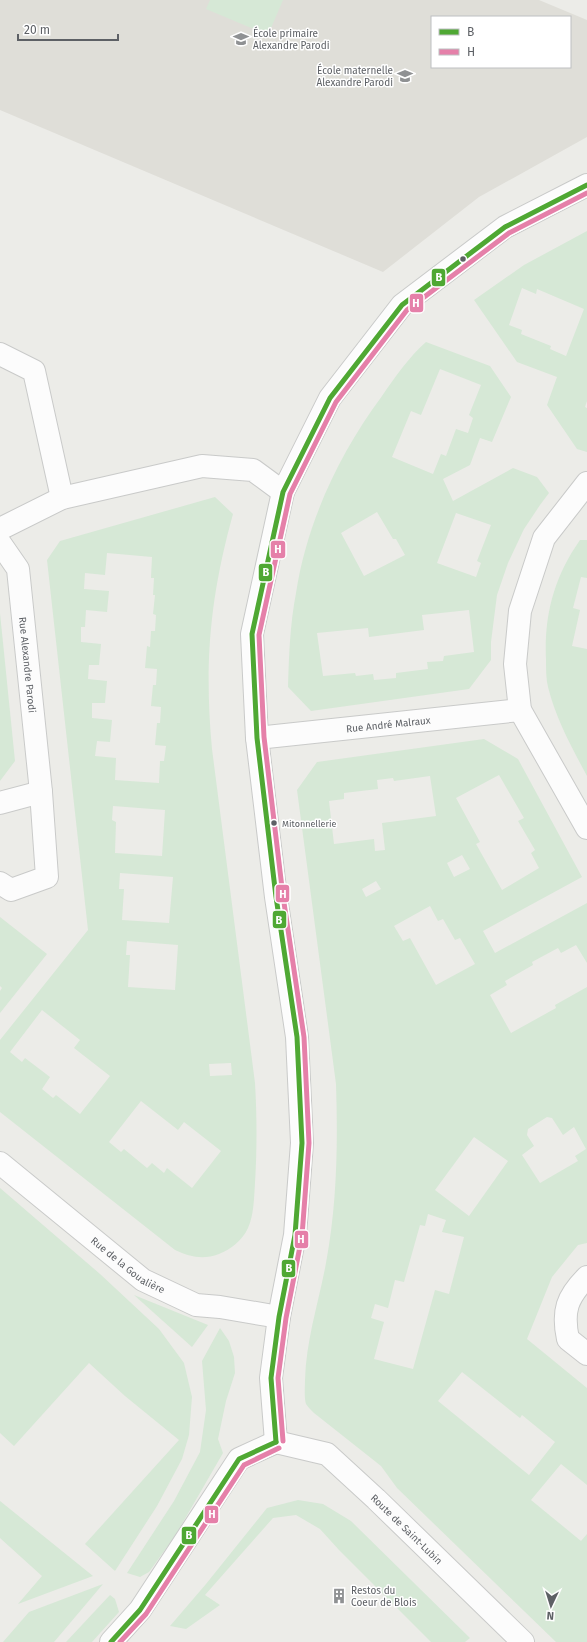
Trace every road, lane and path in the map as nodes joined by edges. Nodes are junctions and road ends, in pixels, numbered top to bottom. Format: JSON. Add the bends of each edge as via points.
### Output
{"nodes":[{"id":1,"x":587,"y":185,"type":"edge"},
{"id":2,"x":0,"y":354,"type":"edge"},
{"id":3,"x":587,"y":483,"type":"edge"},
{"id":4,"x":283,"y":492,"type":"junction"},
{"id":5,"x":62,"y":498,"type":"junction"},
{"id":6,"x":0,"y":530,"type":"edge"},
{"id":7,"x":0,"y":543,"type":"edge"},
{"id":8,"x":520,"y":710,"type":"junction"},
{"id":9,"x":257,"y":738,"type":"junction"},
{"id":10,"x":41,"y":792,"type":"junction"},
{"id":11,"x":0,"y":803,"type":"edge"},
{"id":12,"x":587,"y":828,"type":"edge"},
{"id":13,"x":0,"y":883,"type":"edge"},
{"id":14,"x":0,"y":1163,"type":"edge"},
{"id":15,"x":587,"y":1277,"type":"edge"},
{"id":16,"x":279,"y":1317,"type":"junction"},
{"id":17,"x":587,"y":1354,"type":"edge"},
{"id":18,"x":276,"y":1442,"type":"junction"},
{"id":19,"x":111,"y":1642,"type":"edge"},
{"id":20,"x":522,"y":1642,"type":"edge"}],
"edges":[{"from":1,"to":4,"type":"street","via":[[505,227],[402,305],[330,398]]},
{"from":2,"to":5,"type":"street","via":[[34,371]]},
{"from":3,"to":8,"type":"street","via":[[544,538],[520,611],[515,664]]},
{"from":4,"to":5,"type":"street","via":[[253,470],[202,466]]},
{"from":4,"to":9,"type":"street","via":[[252,634]]},
{"from":5,"to":6,"type":"street"},
{"from":7,"to":10,"type":"street","name":"Rue Alexandre Parodi","via":[[18,569]]},
{"from":8,"to":9,"type":"street","name":"Rue André Malraux"},
{"from":8,"to":12,"type":"street"},
{"from":9,"to":16,"type":"street","via":[[276,897],[297,1037],[302,1143],[295,1235]]},
{"from":10,"to":11,"type":"street"},
{"from":10,"to":13,"type":"street","name":"Rue Alexandre Parodi","via":[[47,877],[11,890]]},
{"from":14,"to":16,"type":"street","name":"Rue de la Goualière","via":[[143,1280],[196,1305]]},
{"from":15,"to":17,"type":"street","via":[[575,1289],[567,1305],[564,1322],[568,1339]]},
{"from":16,"to":18,"type":"street","via":[[271,1378]]},
{"from":18,"to":19,"type":"street","via":[[239,1459],[140,1610]]},
{"from":18,"to":20,"type":"street","name":"Route de Saint-Lubin","via":[[327,1454]]}]}
